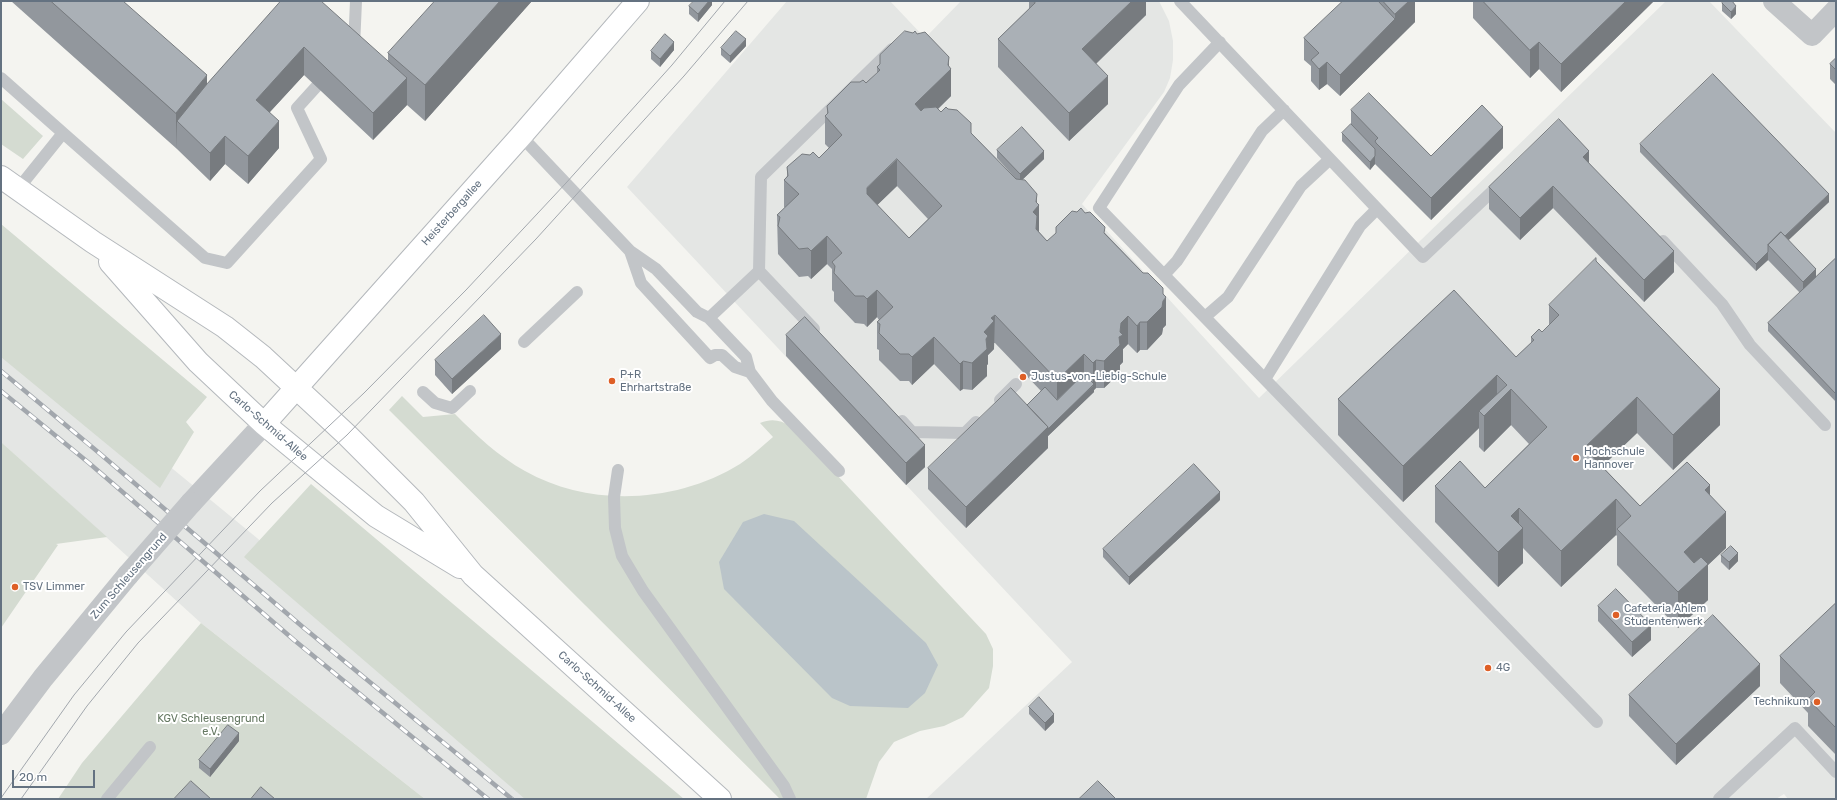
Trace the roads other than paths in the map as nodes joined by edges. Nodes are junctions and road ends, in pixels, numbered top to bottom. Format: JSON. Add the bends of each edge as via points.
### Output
{"nodes":[{"id":1,"x":356,"y":1,"type":"edge"},
{"id":2,"x":638,"y":1,"type":"edge"},
{"id":3,"x":1180,"y":1,"type":"edge"},
{"id":4,"x":1774,"y":1,"type":"edge"},
{"id":5,"x":1836,"y":10,"type":"edge"},
{"id":6,"x":1220,"y":42,"type":"junction"},
{"id":7,"x":897,"y":44,"type":"edge"},
{"id":8,"x":347,"y":53,"type":"edge"},
{"id":9,"x":1,"y":78,"type":"edge"},
{"id":10,"x":316,"y":87,"type":"dead end"},
{"id":11,"x":1284,"y":110,"type":"junction"},
{"id":12,"x":63,"y":133,"type":"junction"},
{"id":13,"x":521,"y":136,"type":"junction"},
{"id":14,"x":1330,"y":159,"type":"junction"},
{"id":15,"x":1512,"y":172,"type":"edge"},
{"id":16,"x":9,"y":183,"type":"edge"},
{"id":17,"x":1377,"y":209,"type":"junction"},
{"id":18,"x":1654,"y":232,"type":"edge"},
{"id":19,"x":93,"y":242,"type":"junction"},
{"id":20,"x":630,"y":251,"type":"junction"},
{"id":21,"x":759,"y":271,"type":"junction"},
{"id":22,"x":1164,"y":275,"type":"junction"},
{"id":23,"x":577,"y":292,"type":"dead end"},
{"id":24,"x":1205,"y":317,"type":"junction"},
{"id":25,"x":709,"y":318,"type":"junction"},
{"id":26,"x":820,"y":335,"type":"edge"},
{"id":27,"x":524,"y":342,"type":"dead end"},
{"id":28,"x":750,"y":372,"type":"junction"},
{"id":29,"x":1265,"y":380,"type":"junction"},
{"id":30,"x":1016,"y":384,"type":"dead end"},
{"id":31,"x":296,"y":388,"type":"junction"},
{"id":32,"x":470,"y":391,"type":"dead end"},
{"id":33,"x":424,"y":392,"type":"dead end"},
{"id":34,"x":994,"y":406,"type":"edge"},
{"id":35,"x":896,"y":415,"type":"edge"},
{"id":36,"x":982,"y":417,"type":"edge"},
{"id":37,"x":264,"y":424,"type":"junction"},
{"id":38,"x":1825,"y":425,"type":"dead end"},
{"id":39,"x":618,"y":470,"type":"dead end"},
{"id":40,"x":839,"y":471,"type":"dead end"},
{"id":41,"x":473,"y":575,"type":"junction"},
{"id":42,"x":1597,"y":722,"type":"dead end"},
{"id":43,"x":1,"y":734,"type":"edge"},
{"id":44,"x":150,"y":747,"type":"dead end"},
{"id":45,"x":1836,"y":772,"type":"edge"},
{"id":46,"x":107,"y":799,"type":"edge"},
{"id":47,"x":720,"y":799,"type":"edge"},
{"id":48,"x":790,"y":799,"type":"edge"},
{"id":49,"x":1719,"y":799,"type":"edge"}],
"edges":[{"from":1,"to":8,"type":"lane","via":[[354,48]]},
{"from":2,"to":13,"type":"main road","name":"Heisterbergallee"},
{"from":3,"to":6,"type":"lane"},
{"from":4,"to":5,"type":"street","via":[[1812,35]]},
{"from":6,"to":11,"type":"lane"},
{"from":6,"to":22,"type":"lane","via":[[1179,85],[1100,208]]},
{"from":7,"to":21,"type":"lane","via":[[761,177]]},
{"from":9,"to":12,"type":"lane"},
{"from":10,"to":12,"type":"lane","via":[[297,108],[321,159],[227,263],[206,258]]},
{"from":11,"to":14,"type":"lane"},
{"from":11,"to":22,"type":"lane","via":[[1262,131],[1177,261]]},
{"from":12,"to":16,"type":"lane"},
{"from":13,"to":20,"type":"lane"},
{"from":13,"to":31,"type":"main road","name":"Heisterbergallee"},
{"from":14,"to":17,"type":"lane"},
{"from":14,"to":24,"type":"lane","via":[[1301,186],[1228,297]]},
{"from":15,"to":17,"type":"lane","via":[[1423,257]]},
{"from":16,"to":19,"type":"main road","name":"Carlo-Schmid-Allee"},
{"from":17,"to":29,"type":"lane","via":[[1360,226]]},
{"from":18,"to":38,"type":"lane","via":[[1722,304],[1750,345]]},
{"from":19,"to":31,"type":"main road","name":"Carlo-Schmid-Allee","via":[[225,327],[263,357]]},
{"from":19,"to":37,"type":"main road","name":"Carlo-Schmid-Allee","via":[[198,362]]},
{"from":20,"to":25,"type":"lane","via":[[656,269],[697,312]]},
{"from":20,"to":28,"type":"lane","via":[[641,283],[710,358],[722,355],[734,367]]},
{"from":21,"to":25,"type":"lane"},
{"from":21,"to":26,"type":"lane"},
{"from":22,"to":24,"type":"lane"},
{"from":23,"to":27,"type":"lane"},
{"from":24,"to":29,"type":"lane"},
{"from":25,"to":28,"type":"lane","via":[[746,357]]},
{"from":28,"to":40,"type":"lane","via":[[772,401]]},
{"from":29,"to":42,"type":"lane"},
{"from":30,"to":34,"type":"lane"},
{"from":31,"to":37,"type":"main road","name":"Heisterbergallee"},
{"from":31,"to":41,"type":"main road","name":"Carlo-Schmid-Allee","via":[[414,502]]},
{"from":32,"to":33,"type":"lane","via":[[452,408],[435,403]]},
{"from":35,"to":36,"type":"lane","via":[[912,432],[965,433]]},
{"from":37,"to":41,"type":"main road","name":"Carlo-Schmid-Allee","via":[[376,516]]},
{"from":37,"to":43,"type":"street","name":"Zum Schleusengrund","bridge":true,"via":[[128,575],[43,678]]},
{"from":39,"to":48,"type":"lane","via":[[614,497],[615,528],[622,556],[643,591],[784,786]]},
{"from":41,"to":47,"type":"main road","name":"Carlo-Schmid-Allee"},
{"from":44,"to":46,"type":"lane"},
{"from":45,"to":49,"type":"lane","via":[[1795,728]]}]}
